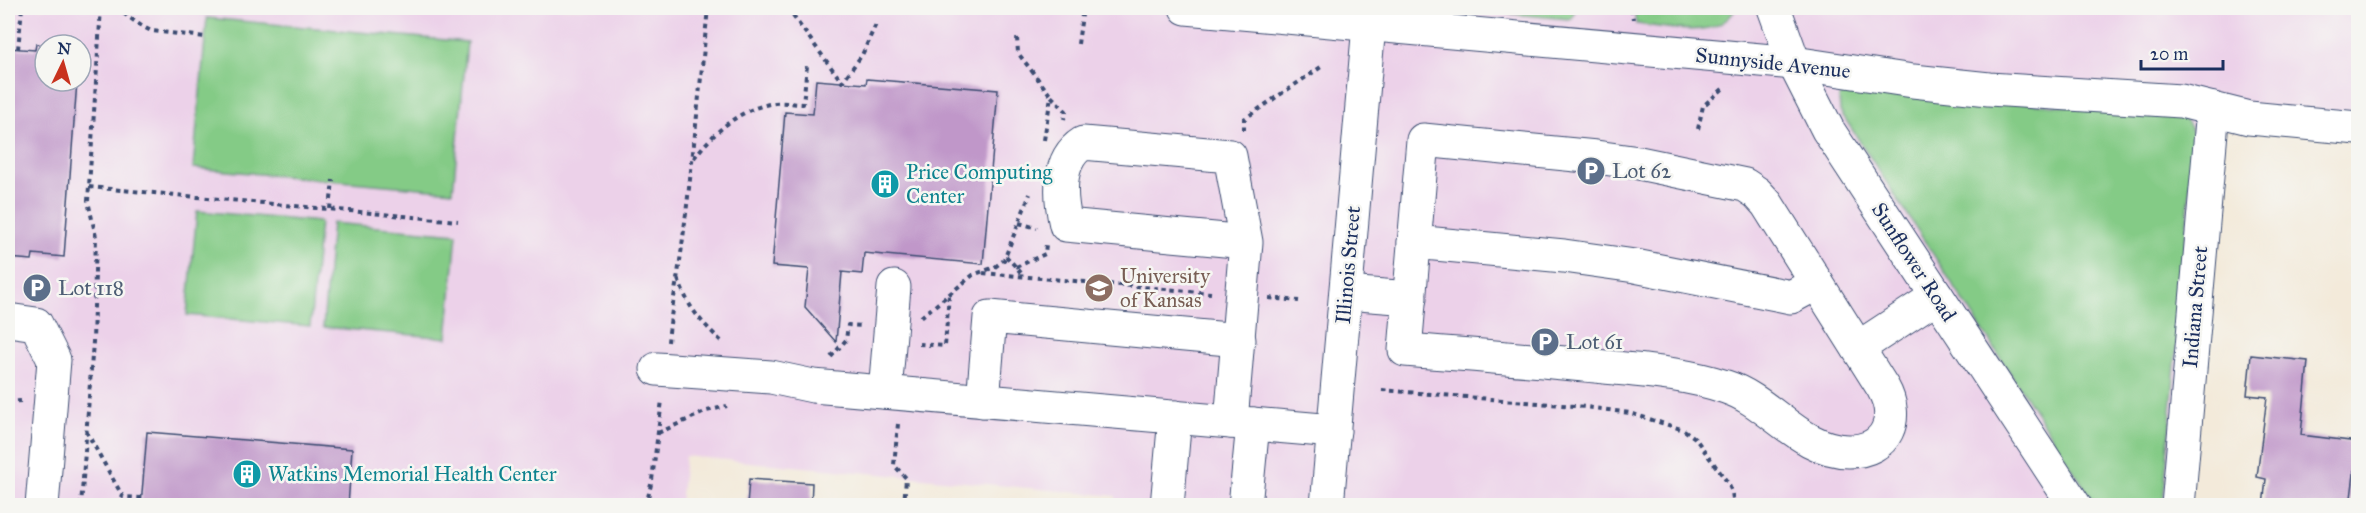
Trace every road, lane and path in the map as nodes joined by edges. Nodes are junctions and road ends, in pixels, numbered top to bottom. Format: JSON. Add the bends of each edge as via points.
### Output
{"nodes":[{"id":1,"x":22,"y":8,"type":"edge"},
{"id":2,"x":101,"y":8,"type":"edge"},
{"id":3,"x":117,"y":8,"type":"edge"},
{"id":4,"x":708,"y":8,"type":"edge"},
{"id":5,"x":1186,"y":8,"type":"edge"},
{"id":6,"x":1774,"y":8,"type":"edge"},
{"id":7,"x":1082,"y":15,"type":"dead end"},
{"id":8,"x":793,"y":16,"type":"dead end"},
{"id":9,"x":876,"y":24,"type":"dead end"},
{"id":10,"x":1369,"y":25,"type":"junction"},
{"id":11,"x":205,"y":37,"type":"dead end"},
{"id":12,"x":1017,"y":38,"type":"dead end"},
{"id":13,"x":1078,"y":44,"type":"dead end"},
{"id":14,"x":18,"y":49,"type":"dead end"},
{"id":15,"x":1794,"y":63,"type":"junction"},
{"id":16,"x":807,"y":66,"type":"dead end"},
{"id":17,"x":1321,"y":67,"type":"dead end"},
{"id":18,"x":1726,"y":87,"type":"dead end"},
{"id":19,"x":1051,"y":96,"type":"dead end"},
{"id":20,"x":2212,"y":109,"type":"junction"},
{"id":21,"x":1252,"y":114,"type":"dead end"},
{"id":22,"x":2358,"y":128,"type":"edge"},
{"id":23,"x":1698,"y":129,"type":"dead end"},
{"id":24,"x":693,"y":160,"type":"junction"},
{"id":25,"x":333,"y":180,"type":"dead end"},
{"id":26,"x":89,"y":187,"type":"junction"},
{"id":27,"x":330,"y":209,"type":"junction"},
{"id":28,"x":458,"y":221,"type":"dead end"},
{"id":29,"x":1019,"y":223,"type":"dead end"},
{"id":30,"x":1044,"y":230,"type":"dead end"},
{"id":31,"x":1046,"y":237,"type":"dead end"},
{"id":32,"x":1246,"y":242,"type":"junction"},
{"id":33,"x":1414,"y":242,"type":"junction"},
{"id":34,"x":1006,"y":256,"type":"dead end"},
{"id":35,"x":1016,"y":267,"type":"junction"},
{"id":36,"x":981,"y":273,"type":"dead end"},
{"id":37,"x":1024,"y":277,"type":"junction"},
{"id":38,"x":678,"y":278,"type":"junction"},
{"id":39,"x":1817,"y":284,"type":"junction"},
{"id":40,"x":894,"y":287,"type":"dead end"},
{"id":41,"x":1346,"y":293,"type":"junction"},
{"id":42,"x":949,"y":295,"type":"dead end"},
{"id":43,"x":1243,"y":296,"type":"junction"},
{"id":44,"x":1937,"y":296,"type":"junction"},
{"id":45,"x":1410,"y":298,"type":"junction"},
{"id":46,"x":1299,"y":301,"type":"dead end"},
{"id":47,"x":8,"y":320,"type":"edge"},
{"id":48,"x":1239,"y":340,"type":"junction"},
{"id":49,"x":915,"y":344,"type":"dead end"},
{"id":50,"x":1858,"y":348,"type":"junction"},
{"id":51,"x":725,"y":350,"type":"dead end"},
{"id":52,"x":661,"y":369,"type":"junction"},
{"id":53,"x":1382,"y":390,"type":"dead end"},
{"id":54,"x":893,"y":393,"type":"junction"},
{"id":55,"x":983,"y":401,"type":"junction"},
{"id":56,"x":737,"y":403,"type":"dead end"},
{"id":57,"x":1175,"y":417,"type":"junction"},
{"id":58,"x":1242,"y":423,"type":"junction"},
{"id":59,"x":86,"y":430,"type":"junction"},
{"id":60,"x":1334,"y":431,"type":"junction"},
{"id":61,"x":658,"y":433,"type":"junction"},
{"id":62,"x":141,"y":498,"type":"dead end"},
{"id":63,"x":42,"y":506,"type":"edge"},
{"id":64,"x":81,"y":506,"type":"edge"},
{"id":65,"x":646,"y":506,"type":"edge"},
{"id":66,"x":904,"y":506,"type":"edge"},
{"id":67,"x":1167,"y":506,"type":"edge"},
{"id":68,"x":1245,"y":506,"type":"edge"},
{"id":69,"x":1327,"y":506,"type":"edge"},
{"id":70,"x":1734,"y":506,"type":"edge"},
{"id":71,"x":2075,"y":506,"type":"edge"},
{"id":72,"x":2178,"y":506,"type":"edge"}],
"edges":[{"from":1,"to":14,"type":"path"},
{"from":2,"to":26,"type":"path"},
{"from":3,"to":11,"type":"path","via":[[151,31]]},
{"from":4,"to":24,"type":"path"},
{"from":5,"to":10,"type":"street","name":"Sunnyside Avenue"},
{"from":6,"to":15,"type":"street","name":"Sunflower Road"},
{"from":7,"to":13,"type":"path"},
{"from":8,"to":9,"type":"path","via":[[842,82],[862,55]]},
{"from":10,"to":15,"type":"street","name":"Sunnyside Avenue"},
{"from":10,"to":41,"type":"street","name":"Illinois Street"},
{"from":12,"to":19,"type":"path","via":[[1018,52]]},
{"from":15,"to":20,"type":"street","name":"Sunnyside Avenue","via":[[1946,84],[2181,101]]},
{"from":15,"to":44,"type":"street","name":"Sunflower Road","via":[[1828,130]]},
{"from":16,"to":24,"type":"path","via":[[803,104],[774,103],[749,111],[709,138]]},
{"from":17,"to":21,"type":"path"},
{"from":18,"to":23,"type":"path","via":[[1703,106]]},
{"from":20,"to":22,"type":"street","name":"Sunnyside Avenue","via":[[2250,118]]},
{"from":20,"to":72,"type":"street","name":"Indiana Street"},
{"from":24,"to":38,"type":"path"},
{"from":25,"to":27,"type":"path"},
{"from":26,"to":27,"type":"path"},
{"from":26,"to":59,"type":"path","via":[[96,237]]},
{"from":27,"to":28,"type":"path"},
{"from":29,"to":30,"type":"path"},
{"from":31,"to":35,"type":"path","via":[[1045,254]]},
{"from":32,"to":32,"type":"street","via":[[1066,225],[1061,201],[1066,163],[1074,148],[1083,143],[1230,156]]},
{"from":32,"to":43,"type":"street"},
{"from":33,"to":39,"type":"street","via":[[1574,257],[1791,297]]},
{"from":33,"to":39,"type":"street","via":[[1423,140],[1585,155],[1745,185],[1767,204]]},
{"from":33,"to":45,"type":"street"},
{"from":34,"to":35,"type":"path"},
{"from":35,"to":37,"type":"path"},
{"from":36,"to":37,"type":"path"},
{"from":37,"to":43,"type":"path"},
{"from":38,"to":51,"type":"path","via":[[687,304],[724,343]]},
{"from":38,"to":52,"type":"path"},
{"from":39,"to":50,"type":"street"},
{"from":40,"to":54,"type":"street"},
{"from":41,"to":45,"type":"street"},
{"from":41,"to":60,"type":"street","name":"Illinois Street"},
{"from":42,"to":49,"type":"path","via":[[945,346]]},
{"from":43,"to":46,"type":"path"},
{"from":43,"to":48,"type":"street"},
{"from":44,"to":50,"type":"street"},
{"from":44,"to":71,"type":"street","name":"Sunflower Road"},
{"from":45,"to":50,"type":"street","via":[[1405,350],[1591,365],[1695,379],[1750,398],[1805,437],[1839,450],[1874,445],[1891,422],[1890,400]]},
{"from":47,"to":63,"type":"street","via":[[36,324],[54,360]]},
{"from":48,"to":55,"type":"street","via":[[990,317]]},
{"from":48,"to":58,"type":"street"},
{"from":52,"to":54,"type":"street","via":[[771,377],[813,386]]},
{"from":52,"to":61,"type":"path"},
{"from":53,"to":70,"type":"path","via":[[1586,407],[1630,413],[1684,430],[1695,438],[1728,483]]},
{"from":54,"to":55,"type":"street"},
{"from":54,"to":66,"type":"path","via":[[894,465],[906,478]]},
{"from":55,"to":57,"type":"street"},
{"from":56,"to":61,"type":"path","via":[[707,411]]},
{"from":57,"to":58,"type":"street"},
{"from":57,"to":67,"type":"street"},
{"from":58,"to":60,"type":"street"},
{"from":58,"to":68,"type":"street"},
{"from":59,"to":62,"type":"path","via":[[123,497]]},
{"from":59,"to":64,"type":"path"},
{"from":60,"to":69,"type":"street","name":"Illinois Street"},
{"from":61,"to":65,"type":"path"}]}
